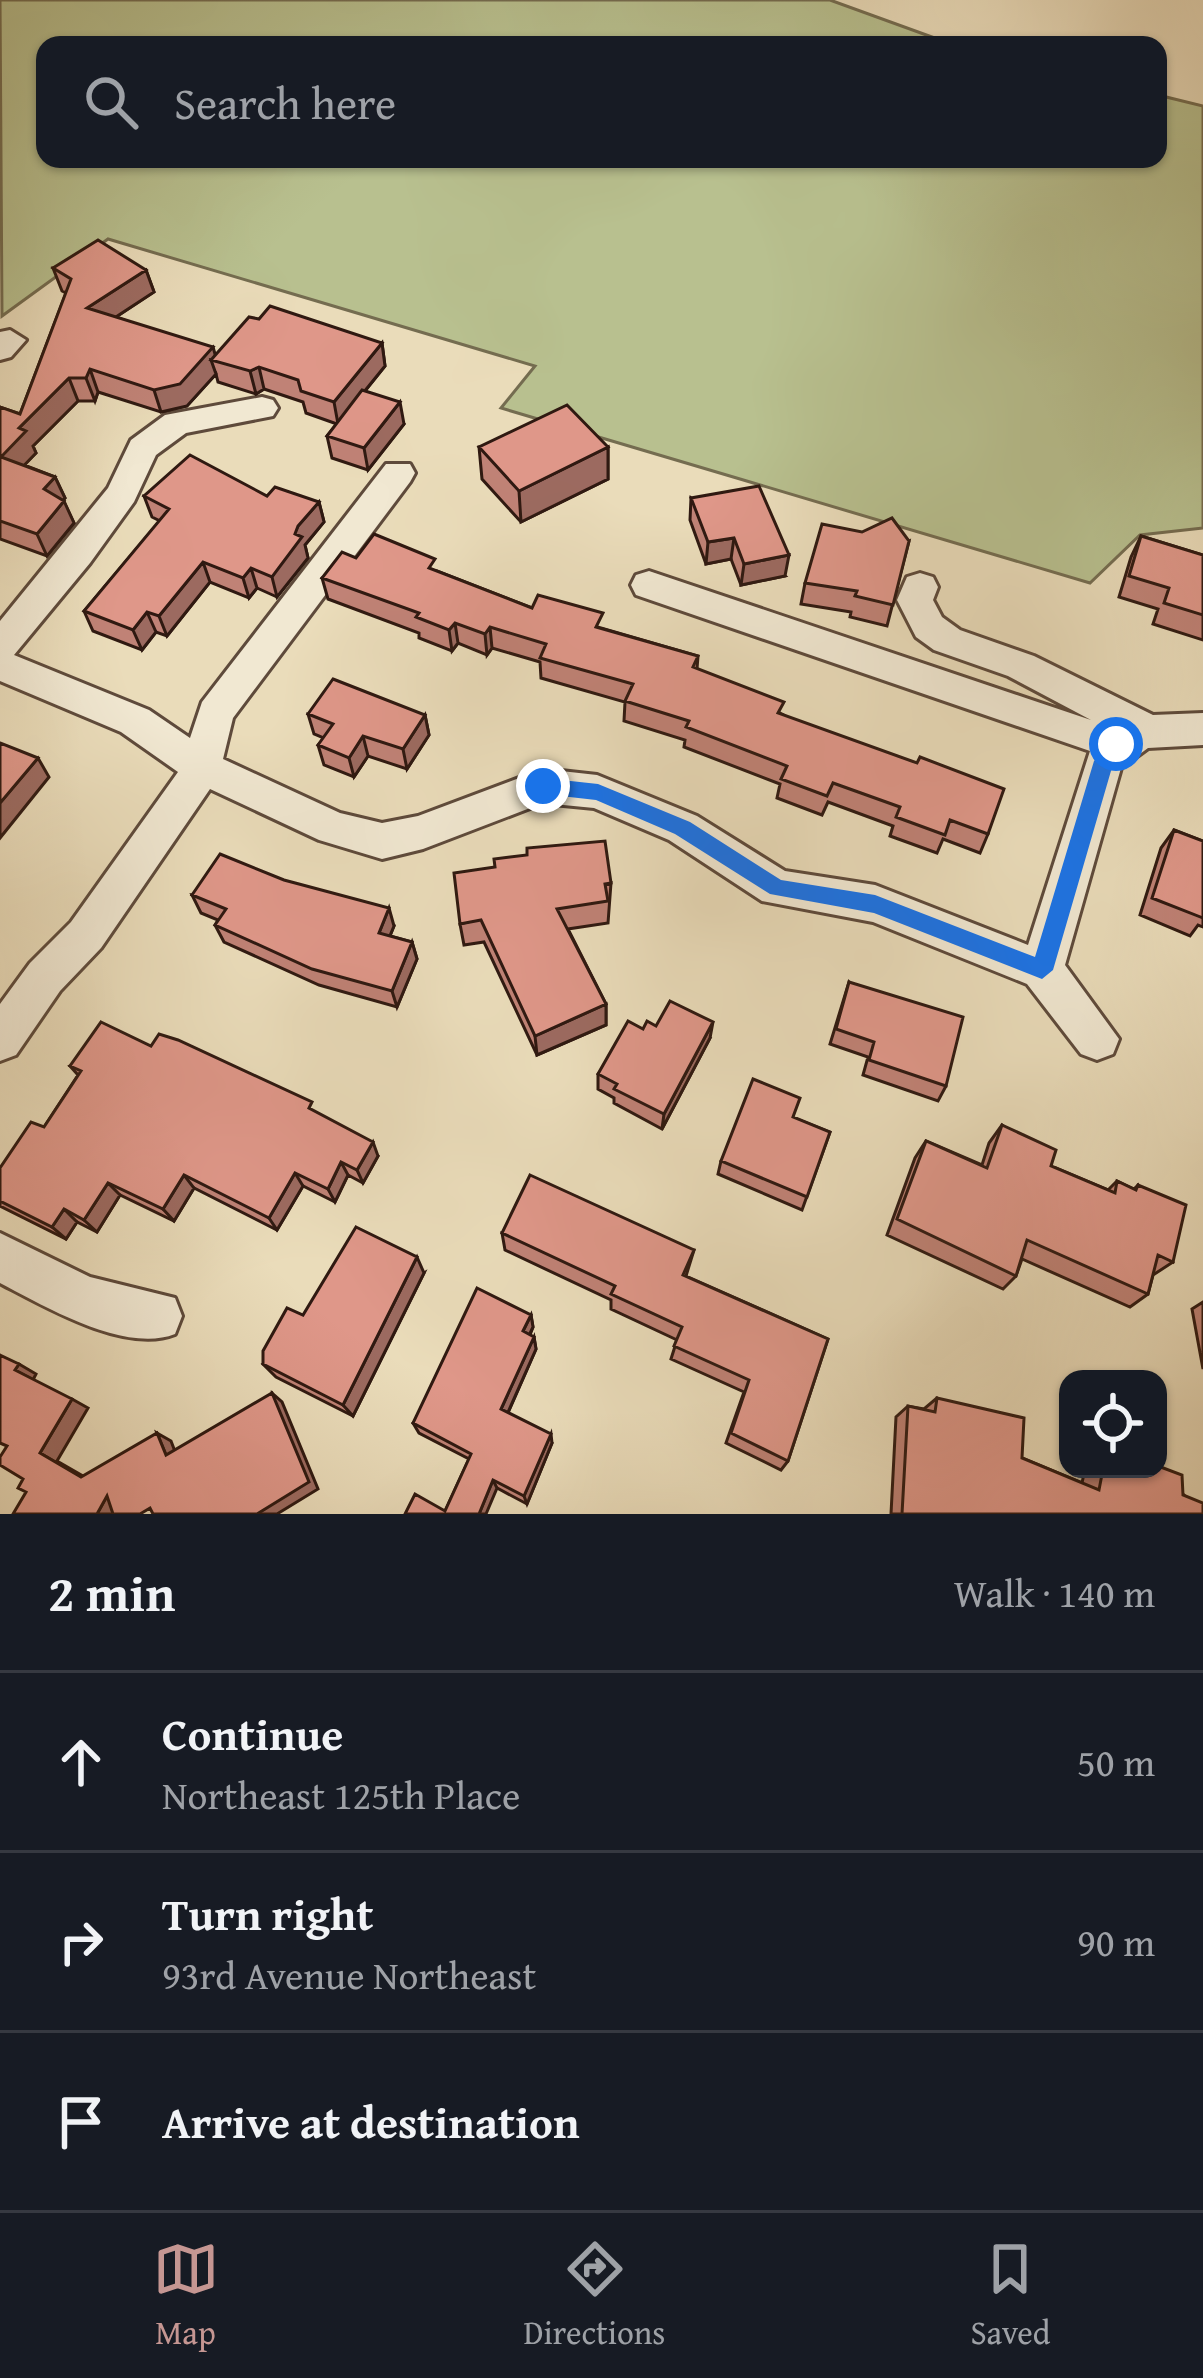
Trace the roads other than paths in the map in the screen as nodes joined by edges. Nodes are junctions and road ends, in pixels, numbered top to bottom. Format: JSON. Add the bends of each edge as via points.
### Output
{"nodes":[{"id":1,"x":262,"y":408,"type":"dead end"},
{"id":2,"x":398,"y":473,"type":"dead end"},
{"id":3,"x":649,"y":585,"type":"dead end"},
{"id":4,"x":920,"y":587,"type":"dead end"},
{"id":5,"x":0,"y":646,"type":"edge"},
{"id":6,"x":0,"y":664,"type":"edge"},
{"id":7,"x":1203,"y":729,"type":"edge"},
{"id":8,"x":1131,"y":737,"type":"junction"},
{"id":9,"x":202,"y":767,"type":"junction"},
{"id":10,"x":1042,"y":970,"type":"junction"},
{"id":11,"x":1097,"y":1039,"type":"dead end"},
{"id":12,"x":0,"y":1040,"type":"edge"},
{"id":13,"x":0,"y":1257,"type":"edge"},
{"id":14,"x":157,"y":1316,"type":"dead end"}],
"edges":[{"from":1,"to":5,"type":"street","via":[[177,423],[143,448],[78,554]]},
{"from":2,"to":9,"type":"street","via":[[215,713]]},
{"from":3,"to":8,"type":"street"},
{"from":4,"to":8,"type":"street","via":[[916,599],[929,627],[947,640],[1021,666]]},
{"from":6,"to":9,"type":"street","via":[[135,721]]},
{"from":7,"to":8,"type":"street"},
{"from":8,"to":10,"type":"street","via":[[1104,761]]},
{"from":9,"to":10,"type":"street","via":[[333,828],[382,841],[543,786],[598,792],[682,828],[777,888],[875,904]]},
{"from":9,"to":12,"type":"street","via":[[86,934]]},
{"from":10,"to":11,"type":"street"},
{"from":13,"to":14,"type":"street","via":[[85,1300]]}]}
